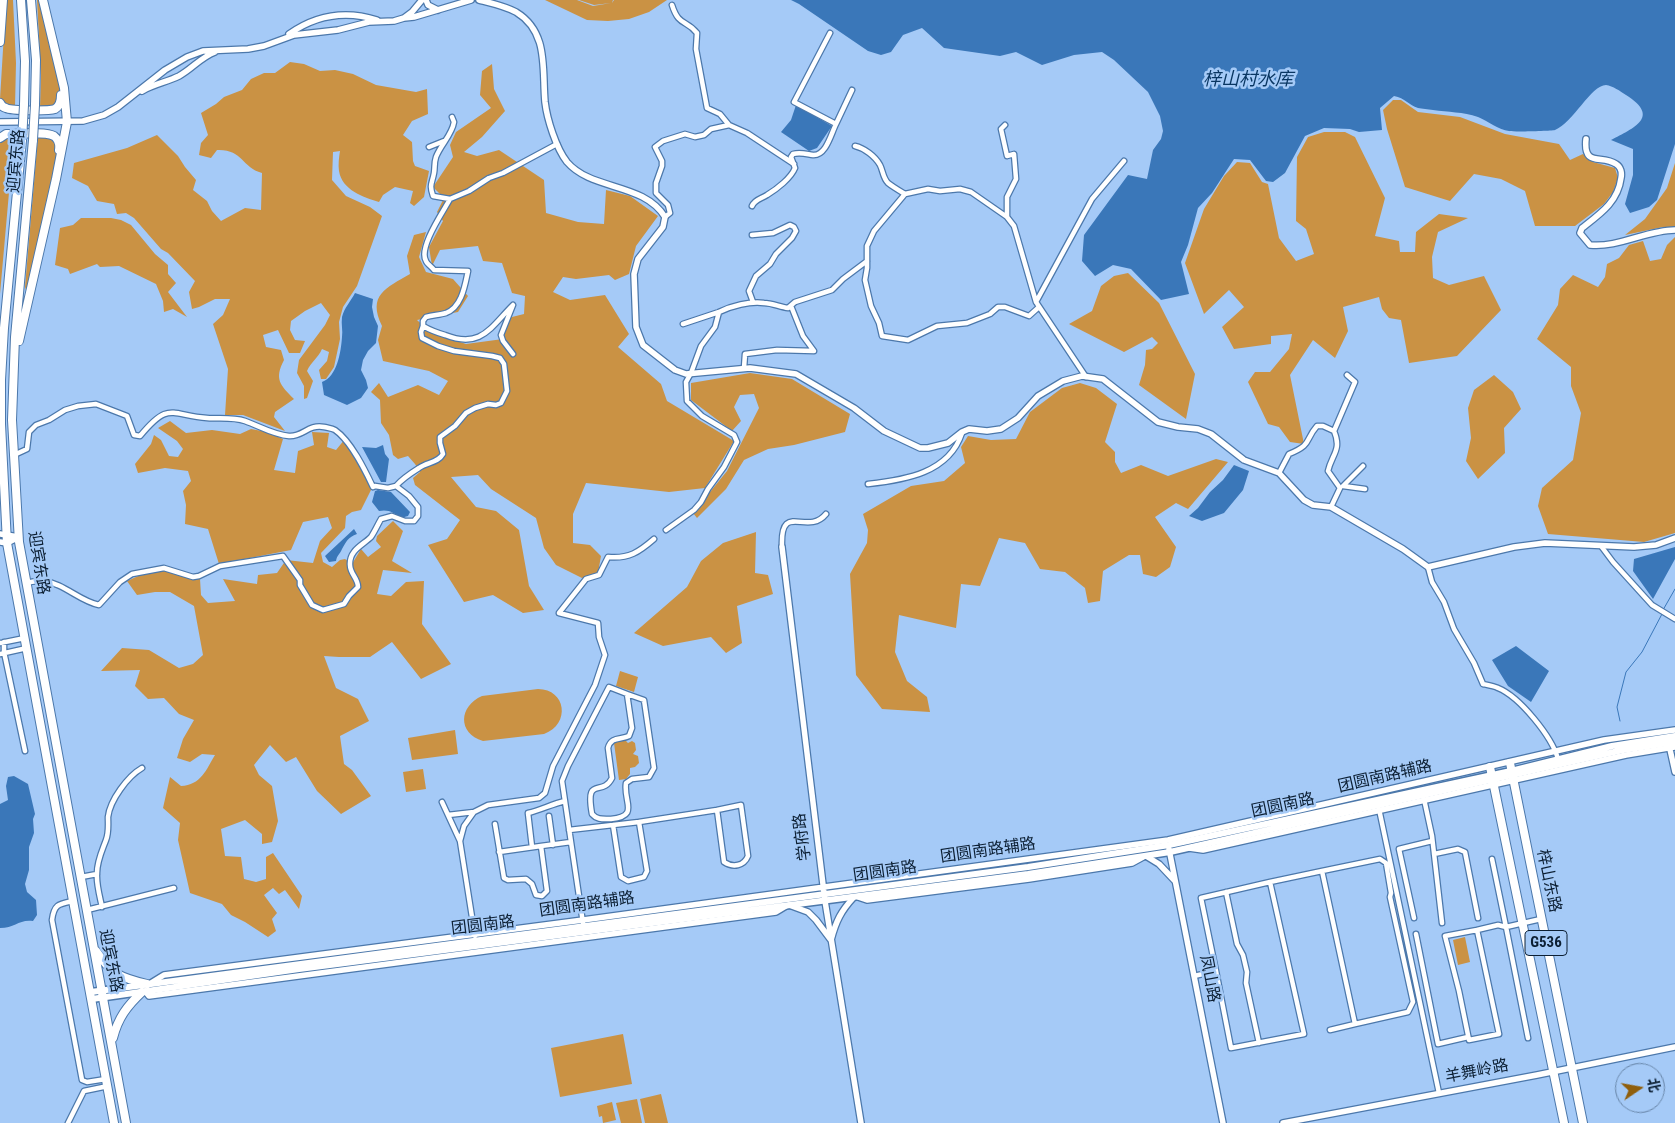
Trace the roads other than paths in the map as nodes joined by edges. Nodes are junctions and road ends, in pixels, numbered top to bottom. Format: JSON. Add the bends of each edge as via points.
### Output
{"nodes":[{"id":1,"x":4,"y":0,"type":"edge"},
{"id":2,"x":21,"y":0,"type":"edge"},
{"id":3,"x":31,"y":0,"type":"edge"},
{"id":4,"x":43,"y":0,"type":"edge"},
{"id":5,"x":422,"y":0,"type":"edge"},
{"id":6,"x":426,"y":0,"type":"edge"},
{"id":7,"x":471,"y":0,"type":"edge"},
{"id":8,"x":479,"y":0,"type":"edge"},
{"id":9,"x":672,"y":5,"type":"dead end"},
{"id":10,"x":438,"y":10,"type":"junction"},
{"id":11,"x":404,"y":18,"type":"junction"},
{"id":12,"x":381,"y":22,"type":"junction"},
{"id":13,"x":830,"y":33,"type":"dead end"},
{"id":14,"x":282,"y":39,"type":"junction"},
{"id":15,"x":0,"y":42,"type":"edge"},
{"id":16,"x":222,"y":50,"type":"junction"},
{"id":17,"x":59,"y":63,"type":"junction"},
{"id":18,"x":852,"y":90,"type":"dead end"},
{"id":19,"x":128,"y":99,"type":"junction"},
{"id":20,"x":0,"y":103,"type":"edge"},
{"id":21,"x":452,"y":117,"type":"dead end"},
{"id":22,"x":0,"y":122,"type":"edge"},
{"id":23,"x":67,"y":122,"type":"junction"},
{"id":24,"x":836,"y":124,"type":"junction"},
{"id":25,"x":729,"y":125,"type":"junction"},
{"id":26,"x":1005,"y":125,"type":"dead end"},
{"id":27,"x":0,"y":138,"type":"edge"},
{"id":28,"x":1586,"y":139,"type":"dead end"},
{"id":29,"x":446,"y":141,"type":"junction"},
{"id":30,"x":557,"y":144,"type":"junction"},
{"id":31,"x":855,"y":146,"type":"dead end"},
{"id":32,"x":429,"y":148,"type":"dead end"},
{"id":33,"x":1124,"y":160,"type":"dead end"},
{"id":34,"x":794,"y":164,"type":"junction"},
{"id":35,"x":56,"y":179,"type":"junction"},
{"id":36,"x":905,"y":194,"type":"junction"},
{"id":37,"x":450,"y":199,"type":"junction"},
{"id":38,"x":752,"y":206,"type":"dead end"},
{"id":39,"x":1006,"y":216,"type":"junction"},
{"id":40,"x":665,"y":217,"type":"junction"},
{"id":41,"x":1675,"y":230,"type":"edge"},
{"id":42,"x":752,"y":235,"type":"dead end"},
{"id":43,"x":867,"y":261,"type":"junction"},
{"id":44,"x":753,"y":302,"type":"junction"},
{"id":45,"x":1038,"y":305,"type":"junction"},
{"id":46,"x":791,"y":306,"type":"junction"},
{"id":47,"x":719,"y":312,"type":"junction"},
{"id":48,"x":683,"y":324,"type":"dead end"},
{"id":49,"x":424,"y":326,"type":"junction"},
{"id":50,"x":513,"y":354,"type":"dead end"},
{"id":51,"x":14,"y":363,"type":"junction"},
{"id":52,"x":744,"y":368,"type":"junction"},
{"id":53,"x":691,"y":373,"type":"junction"},
{"id":54,"x":1347,"y":375,"type":"dead end"},
{"id":55,"x":0,"y":376,"type":"edge"},
{"id":56,"x":1086,"y":377,"type":"junction"},
{"id":57,"x":1,"y":424,"type":"edge"},
{"id":58,"x":1334,"y":431,"type":"junction"},
{"id":59,"x":962,"y":432,"type":"junction"},
{"id":60,"x":14,"y":455,"type":"junction"},
{"id":61,"x":1363,"y":466,"type":"dead end"},
{"id":62,"x":1279,"y":473,"type":"junction"},
{"id":63,"x":868,"y":484,"type":"dead end"},
{"id":64,"x":396,"y":486,"type":"junction"},
{"id":65,"x":1342,"y":486,"type":"junction"},
{"id":66,"x":1365,"y":488,"type":"dead end"},
{"id":67,"x":1331,"y":507,"type":"junction"},
{"id":68,"x":826,"y":514,"type":"dead end"},
{"id":69,"x":666,"y":530,"type":"dead end"},
{"id":70,"x":19,"y":537,"type":"junction"},
{"id":71,"x":4,"y":538,"type":"edge"},
{"id":72,"x":1675,"y":538,"type":"edge"},
{"id":73,"x":654,"y":539,"type":"dead end"},
{"id":74,"x":1601,"y":546,"type":"junction"},
{"id":75,"x":782,"y":547,"type":"joint"},
{"id":76,"x":1428,"y":567,"type":"junction"},
{"id":77,"x":26,"y":583,"type":"junction"},
{"id":78,"x":1675,"y":618,"type":"edge"},
{"id":79,"x":25,"y":638,"type":"junction"},
{"id":80,"x":2,"y":642,"type":"edge"},
{"id":81,"x":27,"y":648,"type":"junction"},
{"id":82,"x":1,"y":652,"type":"edge"},
{"id":83,"x":628,"y":694,"type":"junction"},
{"id":84,"x":1675,"y":730,"type":"edge"},
{"id":85,"x":1671,"y":741,"type":"edge"},
{"id":86,"x":25,"y":751,"type":"dead end"},
{"id":87,"x":1612,"y":752,"type":"junction"},
{"id":88,"x":1626,"y":755,"type":"junction"},
{"id":89,"x":1557,"y":756,"type":"junction"},
{"id":90,"x":142,"y":768,"type":"dead end"},
{"id":91,"x":1675,"y":772,"type":"edge"},
{"id":92,"x":1511,"y":773,"type":"junction"},
{"id":93,"x":1492,"y":777,"type":"junction"},
{"id":94,"x":1424,"y":798,"type":"junction"},
{"id":95,"x":565,"y":801,"type":"junction"},
{"id":96,"x":442,"y":802,"type":"dead end"},
{"id":97,"x":1379,"y":808,"type":"junction"},
{"id":98,"x":717,"y":810,"type":"junction"},
{"id":99,"x":474,"y":812,"type":"junction"},
{"id":100,"x":448,"y":815,"type":"junction"},
{"id":101,"x":549,"y":816,"type":"dead end"},
{"id":102,"x":640,"y":822,"type":"junction"},
{"id":103,"x":496,"y":824,"type":"dead end"},
{"id":104,"x":613,"y":825,"type":"junction"},
{"id":105,"x":569,"y":830,"type":"junction"},
{"id":106,"x":460,"y":841,"type":"junction"},
{"id":107,"x":1432,"y":841,"type":"junction"},
{"id":108,"x":571,"y":842,"type":"junction"},
{"id":109,"x":1168,"y":842,"type":"junction"},
{"id":110,"x":553,"y":845,"type":"junction"},
{"id":111,"x":541,"y":846,"type":"junction"},
{"id":112,"x":532,"y":848,"type":"junction"},
{"id":113,"x":500,"y":852,"type":"junction"},
{"id":114,"x":1170,"y":852,"type":"junction"},
{"id":115,"x":1434,"y":854,"type":"junction"},
{"id":116,"x":1145,"y":856,"type":"junction"},
{"id":117,"x":1492,"y":859,"type":"dead end"},
{"id":118,"x":1322,"y":872,"type":"junction"},
{"id":119,"x":97,"y":874,"type":"junction"},
{"id":120,"x":80,"y":876,"type":"junction"},
{"id":121,"x":1176,"y":882,"type":"junction"},
{"id":122,"x":1270,"y":882,"type":"junction"},
{"id":123,"x":174,"y":888,"type":"dead end"},
{"id":124,"x":1226,"y":892,"type":"junction"},
{"id":125,"x":824,"y":894,"type":"junction"},
{"id":126,"x":856,"y":897,"type":"junction"},
{"id":127,"x":73,"y":901,"type":"junction"},
{"id":128,"x":787,"y":906,"type":"junction"},
{"id":129,"x":102,"y":907,"type":"junction"},
{"id":130,"x":87,"y":910,"type":"junction"},
{"id":131,"x":1414,"y":918,"type":"dead end"},
{"id":132,"x":1478,"y":918,"type":"dead end"},
{"id":133,"x":1541,"y":918,"type":"junction"},
{"id":134,"x":583,"y":923,"type":"junction"},
{"id":135,"x":1442,"y":923,"type":"dead end"},
{"id":136,"x":1523,"y":923,"type":"junction"},
{"id":137,"x":1506,"y":926,"type":"junction"},
{"id":138,"x":1477,"y":930,"type":"junction"},
{"id":139,"x":1416,"y":934,"type":"dead end"},
{"id":140,"x":475,"y":937,"type":"junction"},
{"id":141,"x":831,"y":940,"type":"junction"},
{"id":142,"x":94,"y":947,"type":"junction"},
{"id":143,"x":1216,"y":970,"type":"junction"},
{"id":144,"x":1194,"y":976,"type":"junction"},
{"id":145,"x":146,"y":988,"type":"junction"},
{"id":146,"x":102,"y":994,"type":"junction"},
{"id":147,"x":91,"y":996,"type":"junction"},
{"id":148,"x":1355,"y":1024,"type":"junction"},
{"id":149,"x":1330,"y":1030,"type":"dead end"},
{"id":150,"x":1468,"y":1037,"type":"junction"},
{"id":151,"x":1528,"y":1038,"type":"dead end"},
{"id":152,"x":112,"y":1043,"type":"junction"},
{"id":153,"x":1259,"y":1043,"type":"junction"},
{"id":154,"x":1675,"y":1047,"type":"edge"},
{"id":155,"x":1572,"y":1068,"type":"junction"},
{"id":156,"x":1553,"y":1072,"type":"junction"},
{"id":157,"x":107,"y":1082,"type":"junction"},
{"id":158,"x":1439,"y":1093,"type":"junction"},
{"id":159,"x":68,"y":1123,"type":"edge"},
{"id":160,"x":114,"y":1123,"type":"edge"},
{"id":161,"x":126,"y":1123,"type":"edge"},
{"id":162,"x":860,"y":1123,"type":"edge"},
{"id":163,"x":1223,"y":1123,"type":"edge"},
{"id":164,"x":1283,"y":1123,"type":"edge"},
{"id":165,"x":1564,"y":1123,"type":"edge"},
{"id":166,"x":1583,"y":1123,"type":"edge"}],
"edges":[{"from":1,"to":15,"type":"highway"},
{"from":2,"to":55,"type":"highway","name":"迎宾东路","bridge":true,"via":[[24,105]]},
{"from":3,"to":51,"type":"highway","name":"迎宾东路","bridge":true,"via":[[36,60],[35,104]]},
{"from":4,"to":17,"type":"highway"},
{"from":5,"to":11,"type":"street"},
{"from":6,"to":10,"type":"street","via":[[428,5]]},
{"from":7,"to":10,"type":"street"},
{"from":8,"to":30,"type":"street","via":[[516,12],[533,27],[542,50],[545,102]]},
{"from":9,"to":25,"type":"street","via":[[676,16],[697,33],[696,49],[707,108],[720,114]]},
{"from":10,"to":11,"type":"street"},
{"from":11,"to":12,"type":"street"},
{"from":12,"to":14,"type":"street"},
{"from":12,"to":14,"type":"street","via":[[356,15],[336,14],[315,19]]},
{"from":13,"to":24,"type":"street","via":[[794,102]]},
{"from":14,"to":16,"type":"street","via":[[248,49]]},
{"from":16,"to":19,"type":"street","via":[[203,57],[176,78],[154,84]]},
{"from":16,"to":19,"type":"street","via":[[203,51],[176,62]]},
{"from":17,"to":20,"type":"highway","via":[[62,98],[55,109],[10,110]]},
{"from":17,"to":23,"type":"highway"},
{"from":18,"to":24,"type":"street"},
{"from":19,"to":23,"type":"street","via":[[104,115]]},
{"from":21,"to":29,"type":"street","via":[[453,130]]},
{"from":22,"to":23,"type":"street"},
{"from":23,"to":35,"type":"highway"},
{"from":24,"to":34,"type":"street","via":[[821,152],[816,155],[793,154]]},
{"from":25,"to":34,"type":"street"},
{"from":25,"to":40,"type":"street","via":[[711,129],[704,135],[685,134],[662,140],[655,147],[662,161],[655,188],[668,205],[670,213]]},
{"from":26,"to":39,"type":"street","via":[[1001,129],[1007,156],[1014,154],[1016,180],[1007,197]]},
{"from":27,"to":35,"type":"highway","via":[[6,134],[47,134],[55,137],[60,144]]},
{"from":28,"to":41,"type":"street","via":[[1585,150],[1593,159],[1614,163],[1622,173],[1613,201],[1582,228],[1580,233],[1590,245]]},
{"from":29,"to":32,"type":"street"},
{"from":29,"to":37,"type":"street","via":[[436,157],[430,186],[433,196]]},
{"from":30,"to":37,"type":"street"},
{"from":30,"to":40,"type":"street","via":[[568,163],[589,178],[632,191],[660,208]]},
{"from":31,"to":36,"type":"street","via":[[867,152],[879,164],[888,182]]},
{"from":33,"to":45,"type":"street","via":[[1092,199]]},
{"from":34,"to":38,"type":"street","via":[[792,176],[754,201]]},
{"from":35,"to":51,"type":"highway"},
{"from":36,"to":39,"type":"street","via":[[960,188]]},
{"from":36,"to":43,"type":"street","via":[[874,231],[867,246]]},
{"from":37,"to":49,"type":"street","via":[[424,251],[426,261],[434,270],[468,271],[458,303],[448,312],[426,317]]},
{"from":39,"to":45,"type":"street","via":[[1014,226]]},
{"from":40,"to":53,"type":"street","via":[[663,227],[638,259],[634,274],[636,327],[643,345],[675,370]]},
{"from":42,"to":44,"type":"street","via":[[773,233],[790,225],[796,231],[756,276],[749,291]]},
{"from":43,"to":45,"type":"street","via":[[865,280],[882,336],[908,340],[937,326],[967,323],[990,314],[998,307],[1029,316]]},
{"from":43,"to":46,"type":"street","via":[[832,290]]},
{"from":44,"to":46,"type":"street"},
{"from":44,"to":47,"type":"street"},
{"from":45,"to":56,"type":"street"},
{"from":46,"to":52,"type":"street","via":[[803,336],[814,351],[777,350],[746,354]]},
{"from":47,"to":48,"type":"street"},
{"from":47,"to":53,"type":"street","via":[[715,328],[700,346]]},
{"from":49,"to":50,"type":"street","via":[[458,340],[469,341],[486,332],[513,305],[501,335]]},
{"from":49,"to":64,"type":"street","via":[[422,338],[438,346],[500,358],[504,364],[507,392],[496,405],[488,404],[466,413],[440,437],[443,454],[440,459],[418,468]]},
{"from":51,"to":60,"type":"highway","name":"迎宾东路"},
{"from":52,"to":53,"type":"street"},
{"from":52,"to":59,"type":"street","via":[[796,374],[854,408],[884,431],[920,448],[948,443]]},
{"from":53,"to":69,"type":"street","via":[[686,382],[690,406],[734,435],[737,442],[701,502]]},
{"from":54,"to":58,"type":"street","via":[[1355,382]]},
{"from":55,"to":57,"type":"highway","name":"迎宾东路"},
{"from":56,"to":59,"type":"street","via":[[1063,381],[1038,396],[1018,418],[1001,429]]},
{"from":56,"to":62,"type":"street","via":[[1103,379],[1158,422],[1211,434],[1244,460]]},
{"from":57,"to":71,"type":"highway","name":"迎宾东路"},
{"from":58,"to":62,"type":"street","via":[[1317,426],[1302,449],[1289,454]]},
{"from":58,"to":65,"type":"street","via":[[1338,439],[1337,450],[1328,471]]},
{"from":59,"to":63,"type":"street","via":[[947,459],[935,468]]},
{"from":60,"to":64,"type":"street","via":[[27,449],[29,432],[36,425],[65,410],[96,404],[127,416],[134,435],[140,436],[163,414],[176,412],[243,420],[285,436],[296,436],[316,426],[333,429],[342,436],[373,487]]},
{"from":60,"to":70,"type":"highway","name":"迎宾东路"},
{"from":61,"to":65,"type":"street"},
{"from":62,"to":67,"type":"street","via":[[1304,500],[1313,505]]},
{"from":64,"to":77,"type":"street","via":[[418,507],[418,516],[414,521],[392,516],[381,518],[370,538],[351,556],[350,565],[358,587],[344,604],[323,610],[312,605],[283,556],[220,566],[193,577],[164,568],[132,574],[99,605],[42,580]]},
{"from":65,"to":66,"type":"street"},
{"from":65,"to":67,"type":"street"},
{"from":67,"to":76,"type":"street","via":[[1403,548]]},
{"from":68,"to":75,"type":"street","via":[[818,521],[784,525]]},
{"from":70,"to":71,"type":"street"},
{"from":70,"to":77,"type":"highway","name":"迎宾东路"},
{"from":71,"to":79,"type":"highway","name":"迎宾东路"},
{"from":72,"to":74,"type":"street","via":[[1641,547]]},
{"from":73,"to":99,"type":"street","via":[[631,555],[608,557],[599,575],[586,579],[558,614],[598,623],[605,654],[595,685],[553,766],[545,793],[539,798],[488,805]]},
{"from":74,"to":76,"type":"street","via":[[1545,543]]},
{"from":74,"to":78,"type":"street","via":[[1652,605]]},
{"from":75,"to":125,"type":"street","name":"学府路"},
{"from":76,"to":89,"type":"street","via":[[1454,630],[1483,684],[1500,688],[1518,701]]},
{"from":77,"to":120,"type":"highway","name":"迎宾东路"},
{"from":79,"to":80,"type":"street"},
{"from":79,"to":81,"type":"highway","name":"迎宾东路"},
{"from":80,"to":82,"type":"street"},
{"from":81,"to":82,"type":"street"},
{"from":81,"to":127,"type":"highway","name":"迎宾东路"},
{"from":82,"to":86,"type":"street"},
{"from":83,"to":83,"type":"street","via":[[632,732],[627,738],[615,739],[608,748],[612,778],[589,796],[592,814],[597,818],[622,818],[626,815],[629,808],[626,783],[649,777],[653,772],[644,700]]},
{"from":83,"to":95,"type":"street","via":[[609,687],[565,773],[562,781]]},
{"from":84,"to":85,"type":"street"},
{"from":85,"to":87,"type":"main road","name":"团圆南路"},
{"from":85,"to":88,"type":"street"},
{"from":85,"to":89,"type":"main road","name":"团圆南路","via":[[1612,746]]},
{"from":85,"to":91,"type":"street"},
{"from":87,"to":88,"type":"main road"},
{"from":87,"to":92,"type":"main road","name":"团圆南路"},
{"from":88,"to":92,"type":"street"},
{"from":89,"to":92,"type":"main road","name":"团圆南路"},
{"from":90,"to":119,"type":"street","via":[[133,773],[110,809],[109,829]]},
{"from":92,"to":93,"type":"main road","name":"团圆南路"},
{"from":92,"to":93,"type":"street"},
{"from":92,"to":133,"type":"highway","name":"梓山东路","number":"G536"},
{"from":93,"to":94,"type":"main road","name":"团圆南路"},
{"from":93,"to":109,"type":"main road","name":"团圆南路"},
{"from":93,"to":136,"type":"highway","name":"梓山东路","number":"G536"},
{"from":94,"to":97,"type":"main road","name":"团圆南路"},
{"from":94,"to":107,"type":"street"},
{"from":95,"to":105,"type":"street"},
{"from":95,"to":112,"type":"street","via":[[528,813]]},
{"from":96,"to":100,"type":"street"},
{"from":97,"to":114,"type":"main road","name":"团圆南路"},
{"from":97,"to":158,"type":"street"},
{"from":98,"to":98,"type":"street","via":[[724,862],[731,866],[746,862],[748,856],[741,805]]},
{"from":98,"to":102,"type":"street"},
{"from":99,"to":100,"type":"street"},
{"from":99,"to":106,"type":"street","via":[[464,826]]},
{"from":100,"to":106,"type":"street"},
{"from":101,"to":110,"type":"street"},
{"from":102,"to":104,"type":"street"},
{"from":102,"to":104,"type":"street","via":[[646,875],[628,881],[619,873]]},
{"from":103,"to":113,"type":"street"},
{"from":104,"to":105,"type":"street"},
{"from":105,"to":108,"type":"street"},
{"from":106,"to":140,"type":"street"},
{"from":107,"to":115,"type":"street"},
{"from":107,"to":131,"type":"street","via":[[1399,848]]},
{"from":108,"to":110,"type":"street"},
{"from":108,"to":134,"type":"street"},
{"from":109,"to":114,"type":"street","name":"凤山路"},
{"from":109,"to":125,"type":"main road","name":"团圆南路","via":[[1028,867]]},
{"from":110,"to":111,"type":"street"},
{"from":111,"to":112,"type":"street"},
{"from":111,"to":113,"type":"street","via":[[547,891],[542,896],[536,895],[526,879],[504,878]]},
{"from":112,"to":113,"type":"street"},
{"from":114,"to":116,"type":"main road","name":"团圆南路"},
{"from":114,"to":121,"type":"street","name":"凤山路"},
{"from":115,"to":132,"type":"street","via":[[1458,849],[1465,852]]},
{"from":115,"to":135,"type":"street"},
{"from":116,"to":121,"type":"street","via":[[1159,864]]},
{"from":116,"to":126,"type":"main road","name":"团圆南路"},
{"from":117,"to":137,"type":"street"},
{"from":118,"to":122,"type":"street"},
{"from":118,"to":148,"type":"street"},
{"from":118,"to":148,"type":"street","via":[[1380,859],[1386,863],[1390,897],[1413,1002],[1408,1012]]},
{"from":119,"to":120,"type":"street"},
{"from":119,"to":129,"type":"street"},
{"from":120,"to":130,"type":"highway","name":"迎宾东路"},
{"from":121,"to":144,"type":"street","name":"凤山路"},
{"from":122,"to":124,"type":"street"},
{"from":122,"to":153,"type":"street","via":[[1304,1034]]},
{"from":123,"to":129,"type":"street"},
{"from":124,"to":143,"type":"street","via":[[1201,898]]},
{"from":124,"to":153,"type":"street","via":[[1237,944],[1244,955],[1246,983]]},
{"from":125,"to":126,"type":"main road","name":"团圆南路"},
{"from":125,"to":128,"type":"main road","name":"团圆南路"},
{"from":125,"to":134,"type":"main road","name":"团圆南路"},
{"from":125,"to":141,"type":"street","name":"学府路"},
{"from":126,"to":141,"type":"street","via":[[842,910]]},
{"from":127,"to":147,"type":"highway","name":"迎宾东路"},
{"from":127,"to":157,"type":"street","via":[[60,904],[53,911],[52,920],[76,1054],[82,1080]]},
{"from":128,"to":141,"type":"street","via":[[808,912]]},
{"from":128,"to":145,"type":"main road","name":"团圆南路"},
{"from":129,"to":130,"type":"street"},
{"from":130,"to":142,"type":"highway","name":"迎宾东路"},
{"from":133,"to":136,"type":"street"},
{"from":133,"to":155,"type":"highway","name":"梓山东路","number":"G536"},
{"from":134,"to":140,"type":"main road","name":"团圆南路"},
{"from":136,"to":137,"type":"street"},
{"from":136,"to":156,"type":"highway","name":"梓山东路","number":"G536"},
{"from":137,"to":138,"type":"street"},
{"from":137,"to":151,"type":"street"},
{"from":138,"to":150,"type":"street","via":[[1445,936]]},
{"from":138,"to":150,"type":"street","via":[[1499,1034],[1469,1040]]},
{"from":139,"to":150,"type":"street","via":[[1438,1044]]},
{"from":140,"to":145,"type":"main road","name":"团圆南路"},
{"from":141,"to":162,"type":"street","name":"学府路"},
{"from":142,"to":145,"type":"highway","via":[[115,973]]},
{"from":142,"to":146,"type":"highway","name":"迎宾东路"},
{"from":143,"to":144,"type":"street"},
{"from":143,"to":153,"type":"street","via":[[1231,1048]]},
{"from":144,"to":163,"type":"street","name":"凤山路"},
{"from":145,"to":146,"type":"main road","name":"团圆南路"},
{"from":145,"to":152,"type":"highway","via":[[123,1012]]},
{"from":146,"to":147,"type":"main road","name":"团圆南路"},
{"from":146,"to":152,"type":"highway","name":"迎宾东路"},
{"from":147,"to":157,"type":"highway","name":"迎宾东路"},
{"from":148,"to":149,"type":"street"},
{"from":152,"to":161,"type":"highway","name":"迎宾东路"},
{"from":154,"to":155,"type":"street","name":"羊舞岭路"},
{"from":155,"to":156,"type":"street","name":"羊舞岭路"},
{"from":155,"to":166,"type":"highway","name":"梓山东路","number":"G536"},
{"from":156,"to":158,"type":"street","name":"羊舞岭路"},
{"from":156,"to":165,"type":"highway","name":"梓山东路","number":"G536"},
{"from":157,"to":159,"type":"street","via":[[84,1090]]},
{"from":157,"to":160,"type":"highway","name":"迎宾东路"},
{"from":158,"to":164,"type":"street","name":"羊舞岭路"}]}
